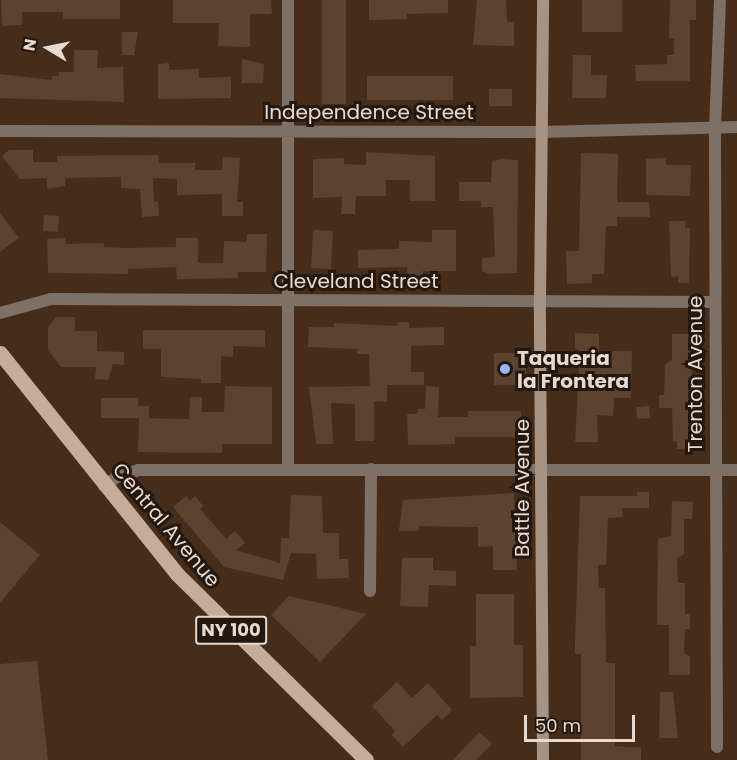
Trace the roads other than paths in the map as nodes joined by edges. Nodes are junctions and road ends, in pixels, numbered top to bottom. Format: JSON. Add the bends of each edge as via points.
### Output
{"nodes":[{"id":1,"x":288,"y":0,"type":"edge"},
{"id":2,"x":543,"y":0,"type":"edge"},
{"id":3,"x":720,"y":0,"type":"edge"},
{"id":4,"x":737,"y":128,"type":"edge"},
{"id":5,"x":715,"y":130,"type":"junction"},
{"id":6,"x":0,"y":131,"type":"edge"},
{"id":7,"x":288,"y":131,"type":"junction"},
{"id":8,"x":542,"y":132,"type":"junction"},
{"id":9,"x":540,"y":300,"type":"junction"},
{"id":10,"x":288,"y":301,"type":"junction"},
{"id":11,"x":714,"y":302,"type":"junction"},
{"id":12,"x":0,"y":313,"type":"edge"},
{"id":13,"x":0,"y":353,"type":"edge"},
{"id":14,"x":288,"y":469,"type":"junction"},
{"id":15,"x":371,"y":469,"type":"junction"},
{"id":16,"x":541,"y":470,"type":"junction"},
{"id":17,"x":715,"y":470,"type":"junction"},
{"id":18,"x":737,"y":470,"type":"edge"},
{"id":19,"x":105,"y":486,"type":"junction"},
{"id":20,"x":370,"y":591,"type":"dead end"},
{"id":21,"x":717,"y":747,"type":"dead end"},
{"id":22,"x":366,"y":760,"type":"edge"},
{"id":23,"x":543,"y":760,"type":"edge"}],
"edges":[{"from":1,"to":7,"type":"street"},
{"from":2,"to":8,"type":"street","name":"Battle Avenue"},
{"from":3,"to":5,"type":"street","name":"Trenton Avenue"},
{"from":4,"to":5,"type":"street","name":"Independence Street"},
{"from":5,"to":8,"type":"street","name":"Independence Street"},
{"from":5,"to":11,"type":"street","name":"Trenton Avenue"},
{"from":6,"to":7,"type":"street","name":"Independence Street"},
{"from":7,"to":8,"type":"street","name":"Independence Street"},
{"from":7,"to":10,"type":"street"},
{"from":8,"to":9,"type":"street","name":"Battle Avenue"},
{"from":9,"to":10,"type":"street","name":"Cleveland Street"},
{"from":9,"to":11,"type":"street","name":"Cleveland Street"},
{"from":9,"to":16,"type":"street","name":"Battle Avenue"},
{"from":10,"to":12,"type":"street","name":"Cleveland Street","via":[[51,298]]},
{"from":10,"to":14,"type":"street"},
{"from":11,"to":17,"type":"street","name":"Trenton Avenue"},
{"from":13,"to":19,"type":"main road","name":"Central Avenue","number":"NY 100"},
{"from":14,"to":15,"type":"street"},
{"from":14,"to":19,"type":"street","via":[[138,470]]},
{"from":15,"to":16,"type":"street"},
{"from":15,"to":20,"type":"street"},
{"from":16,"to":17,"type":"street"},
{"from":16,"to":23,"type":"street","name":"Battle Avenue"},
{"from":17,"to":18,"type":"street"},
{"from":17,"to":21,"type":"street","name":"Trenton Avenue"},
{"from":19,"to":22,"type":"main road","name":"Central Avenue","number":"NY 100","via":[[198,598]]}]}
